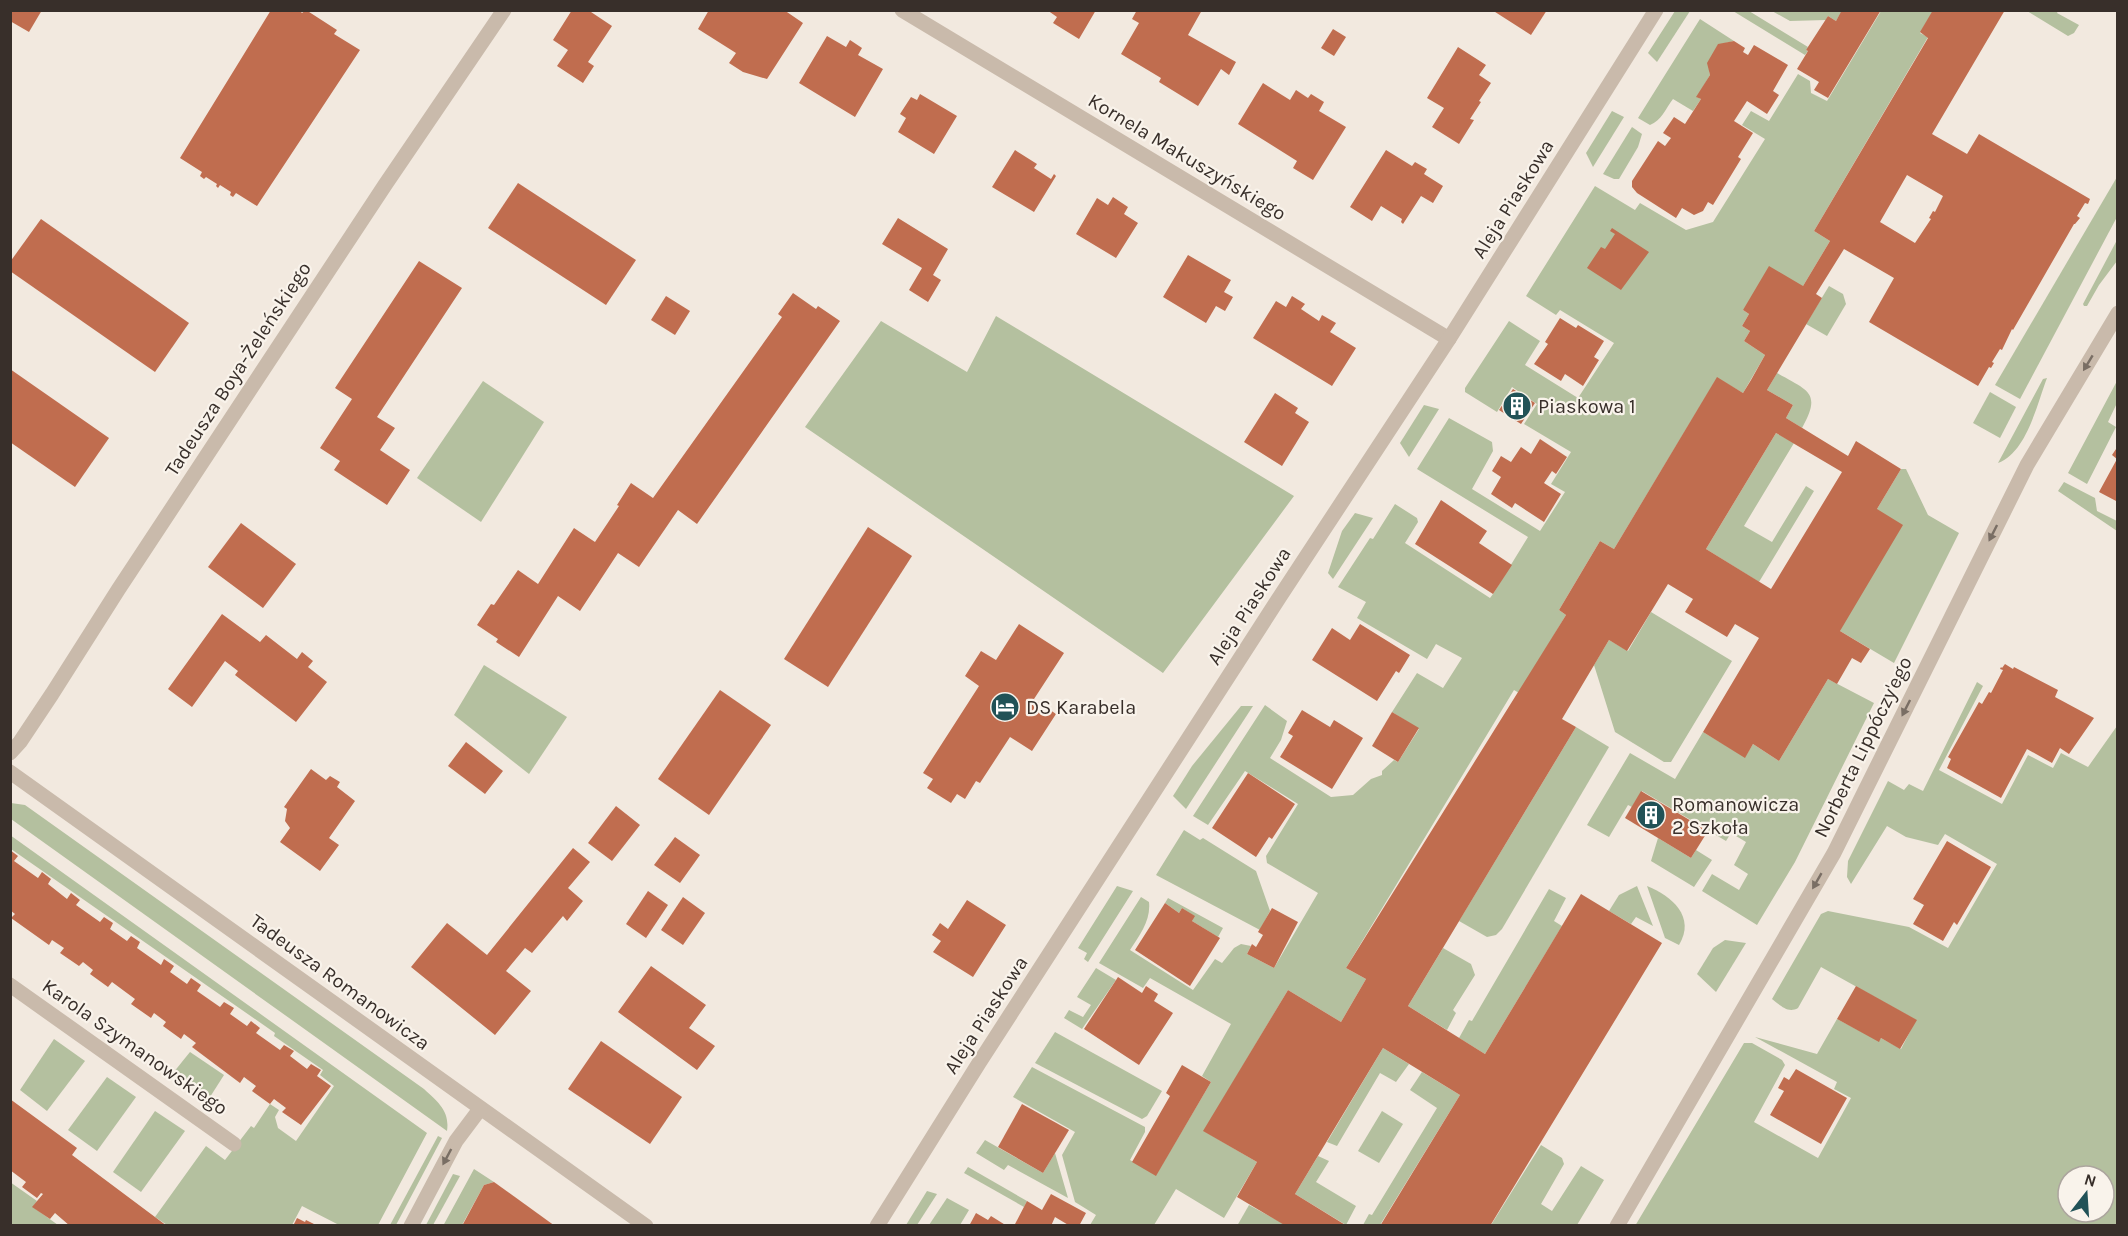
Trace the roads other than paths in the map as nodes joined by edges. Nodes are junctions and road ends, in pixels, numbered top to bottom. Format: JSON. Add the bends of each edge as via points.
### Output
{"nodes":[{"id":1,"x":504,"y":10,"type":"edge"},
{"id":2,"x":903,"y":10,"type":"edge"},
{"id":3,"x":1656,"y":10,"type":"edge"},
{"id":4,"x":2118,"y":313,"type":"edge"},
{"id":5,"x":1449,"y":339,"type":"junction"},
{"id":6,"x":10,"y":753,"type":"edge"},
{"id":7,"x":10,"y":772,"type":"edge"},
{"id":8,"x":10,"y":985,"type":"edge"},
{"id":9,"x":480,"y":1109,"type":"junction"},
{"id":10,"x":234,"y":1144,"type":"dead end"},
{"id":11,"x":411,"y":1226,"type":"edge"},
{"id":12,"x":646,"y":1226,"type":"edge"},
{"id":13,"x":877,"y":1226,"type":"edge"},
{"id":14,"x":1617,"y":1226,"type":"edge"}],
"edges":[{"from":1,"to":6,"type":"street","name":"Tadeusza Boya-Żeleńskiego"},
{"from":2,"to":5,"type":"street","name":"Kornela Makuszyńskiego"},
{"from":3,"to":5,"type":"street","name":"Aleja Piaskowa"},
{"from":4,"to":14,"type":"street","name":"Norberta Lippóczy'ego","one_way":true,"via":[[2026,465],[1834,853]]},
{"from":5,"to":13,"type":"street","name":"Aleja Piaskowa"},
{"from":7,"to":9,"type":"street","name":"Tadeusza Romanowicza"},
{"from":8,"to":10,"type":"street","name":"Karola Szymanowskiego"},
{"from":9,"to":11,"type":"street","one_way":true,"via":[[456,1141]]},
{"from":9,"to":12,"type":"street","name":"Tadeusza Romanowicza"}]}
